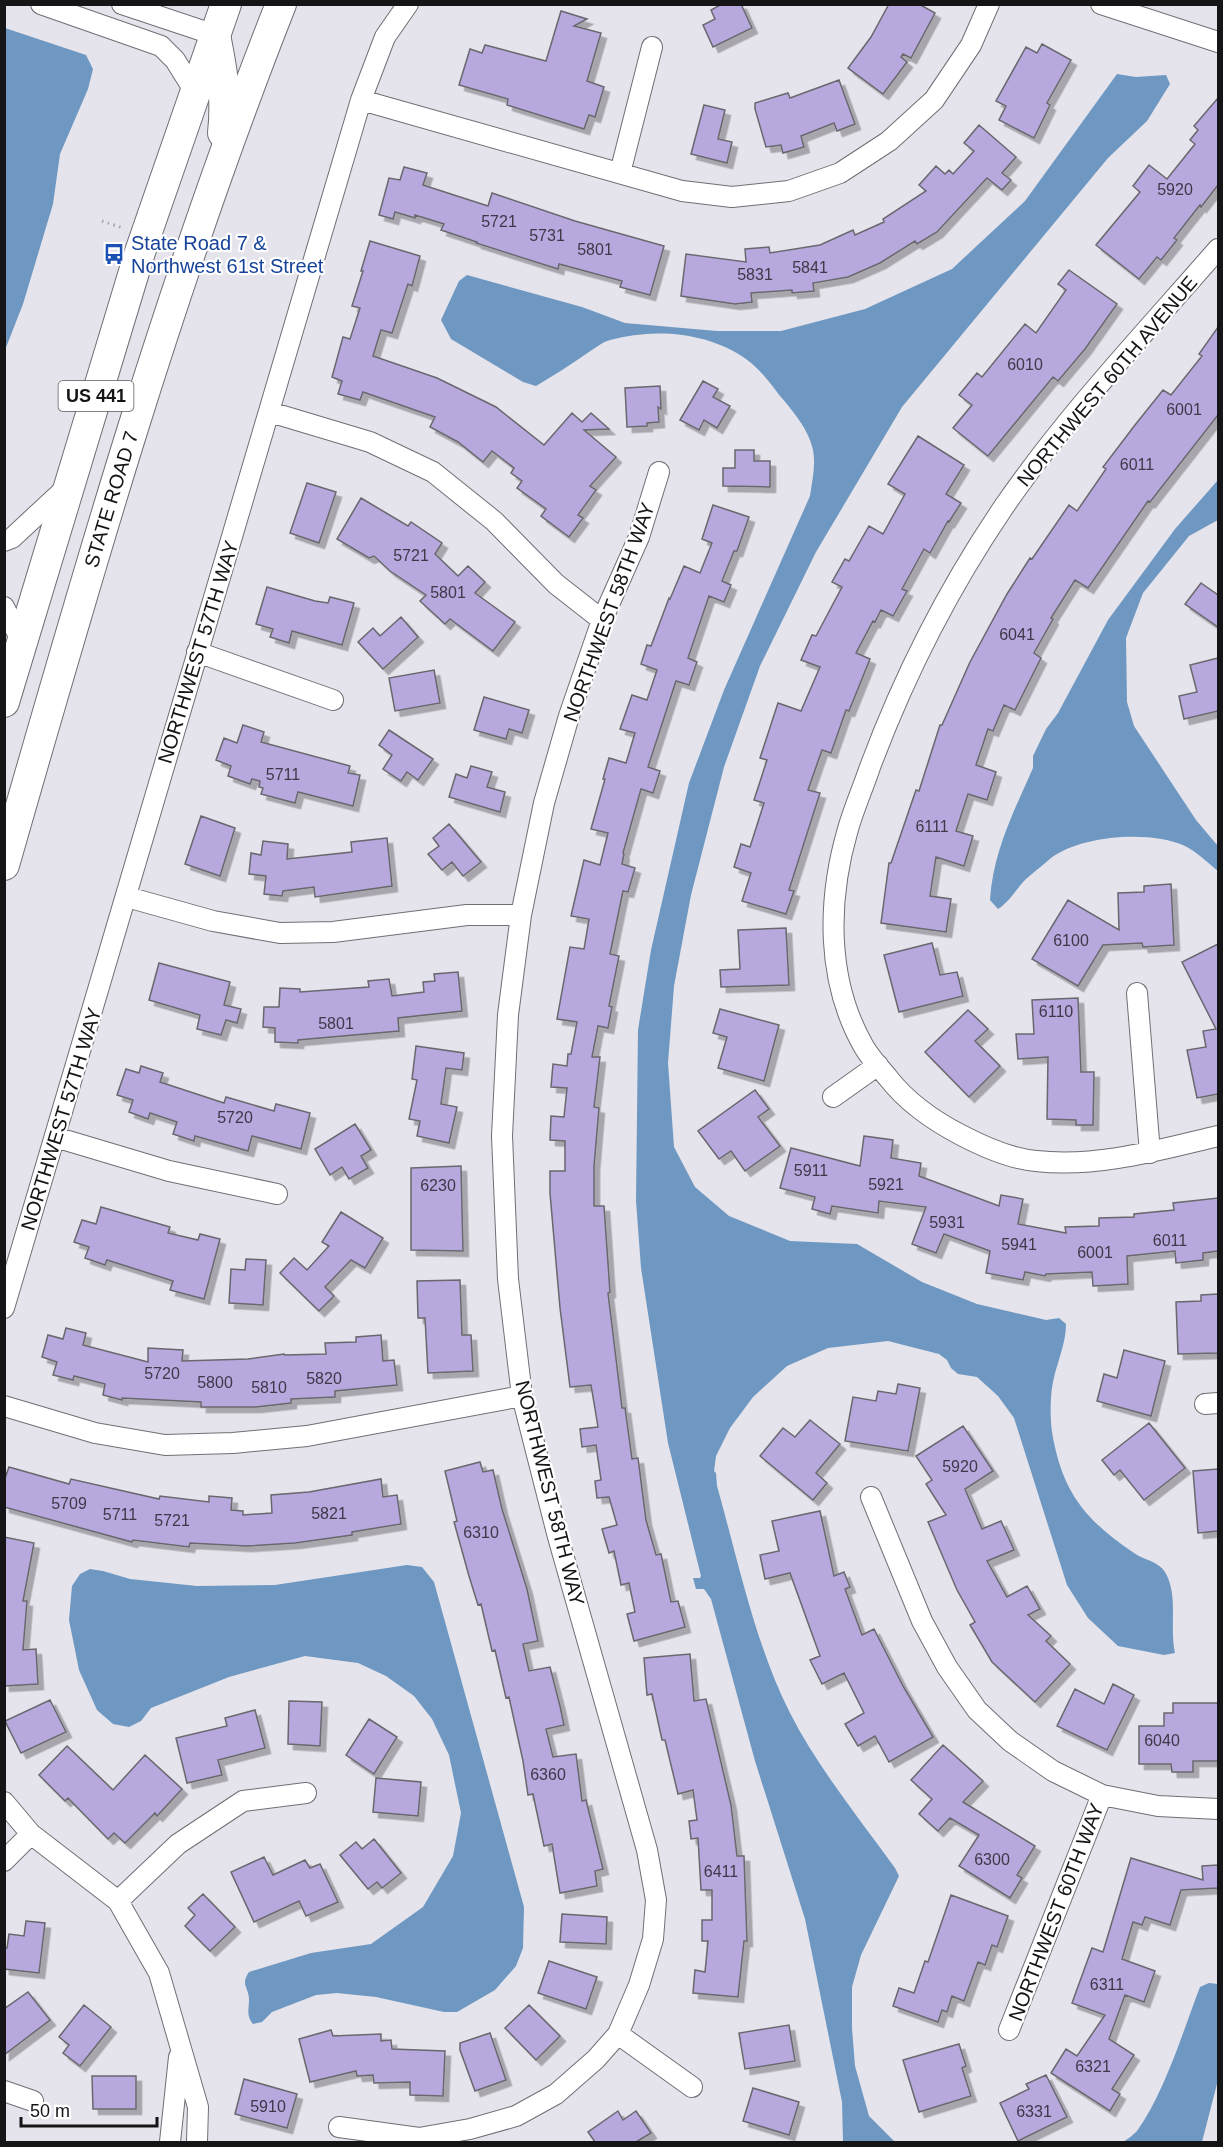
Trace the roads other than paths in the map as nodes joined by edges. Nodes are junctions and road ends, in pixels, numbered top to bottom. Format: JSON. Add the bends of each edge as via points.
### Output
{"nodes":[{"id":1,"x":41,"y":4,"type":"edge"},
{"id":2,"x":122,"y":4,"type":"edge"},
{"id":3,"x":226,"y":4,"type":"edge"},
{"id":4,"x":281,"y":4,"type":"edge"},
{"id":5,"x":408,"y":4,"type":"edge"},
{"id":6,"x":989,"y":4,"type":"edge"},
{"id":7,"x":1101,"y":4,"type":"edge"},
{"id":8,"x":65,"y":8,"type":"edge"},
{"id":9,"x":214,"y":35,"type":"junction"},
{"id":10,"x":1218,"y":42,"type":"edge"},
{"id":11,"x":652,"y":47,"type":"dead end"},
{"id":12,"x":195,"y":92,"type":"junction"},
{"id":13,"x":361,"y":100,"type":"junction"},
{"id":14,"x":220,"y":166,"type":"junction"},
{"id":15,"x":620,"y":173,"type":"junction"},
{"id":16,"x":1218,"y":249,"type":"edge"},
{"id":17,"x":270,"y":412,"type":"junction"},
{"id":18,"x":659,"y":472,"type":"dead end"},
{"id":19,"x":70,"y":484,"type":"junction"},
{"id":20,"x":4,"y":541,"type":"edge"},
{"id":21,"x":4,"y":607,"type":"edge"},
{"id":22,"x":602,"y":620,"type":"junction"},
{"id":23,"x":22,"y":642,"type":"junction"},
{"id":24,"x":197,"y":652,"type":"junction"},
{"id":25,"x":333,"y":700,"type":"dead end"},
{"id":26,"x":4,"y":702,"type":"edge"},
{"id":27,"x":4,"y":865,"type":"edge"},
{"id":28,"x":127,"y":897,"type":"junction"},
{"id":29,"x":521,"y":915,"type":"junction"},
{"id":30,"x":1137,"y":993,"type":"dead end"},
{"id":31,"x":878,"y":1065,"type":"junction"},
{"id":32,"x":833,"y":1097,"type":"dead end"},
{"id":33,"x":1218,"y":1136,"type":"edge"},
{"id":34,"x":55,"y":1137,"type":"junction"},
{"id":35,"x":1150,"y":1153,"type":"junction"},
{"id":36,"x":277,"y":1194,"type":"dead end"},
{"id":37,"x":4,"y":1308,"type":"edge"},
{"id":38,"x":522,"y":1396,"type":"junction"},
{"id":39,"x":4,"y":1406,"type":"edge"},
{"id":40,"x":871,"y":1497,"type":"dead end"},
{"id":41,"x":306,"y":1793,"type":"dead end"},
{"id":42,"x":1102,"y":1795,"type":"junction"},
{"id":43,"x":4,"y":1802,"type":"edge"},
{"id":44,"x":1218,"y":1809,"type":"edge"},
{"id":45,"x":30,"y":1834,"type":"junction"},
{"id":46,"x":4,"y":1861,"type":"edge"},
{"id":47,"x":118,"y":1901,"type":"junction"},
{"id":48,"x":1009,"y":2030,"type":"dead end"},
{"id":49,"x":618,"y":2034,"type":"junction"},
{"id":50,"x":180,"y":2048,"type":"junction"},
{"id":51,"x":692,"y":2087,"type":"dead end"},
{"id":52,"x":4,"y":2091,"type":"edge"},
{"id":53,"x":33,"y":2101,"type":"dead end"},
{"id":54,"x":339,"y":2127,"type":"dead end"},
{"id":55,"x":170,"y":2142,"type":"edge"},
{"id":56,"x":197,"y":2142,"type":"edge"}],
"edges":[{"from":1,"to":8,"type":"street"},
{"from":2,"to":9,"type":"street"},
{"from":3,"to":9,"type":"main road","number":"US 441"},
{"from":4,"to":14,"type":"main road","name":"STATE ROAD 7","number":"US 441"},
{"from":5,"to":13,"type":"street","name":"NORTHWEST 57TH WAY","via":[[385,37]]},
{"from":6,"to":15,"type":"street","via":[[971,45],[934,100],[889,141],[840,173],[789,191],[732,197],[682,191]]},
{"from":7,"to":10,"type":"street"},
{"from":8,"to":12,"type":"street","via":[[161,46]]},
{"from":9,"to":12,"type":"main road","number":"US 441"},
{"from":9,"to":14,"type":"main road","via":[[226,105]]},
{"from":11,"to":15,"type":"street"},
{"from":12,"to":19,"type":"main road","number":"US 441","via":[[140,252]]},
{"from":13,"to":15,"type":"street"},
{"from":13,"to":17,"type":"street","name":"NORTHWEST 57TH WAY"},
{"from":14,"to":27,"type":"main road","name":"STATE ROAD 7","number":"US 441","via":[[100,534]]},
{"from":16,"to":31,"type":"street","name":"NORTHWEST 60TH AVENUE","via":[[1070,419],[1003,507],[952,588],[912,664],[848,830],[833,902],[834,955],[844,1006],[865,1049]]},
{"from":17,"to":22,"type":"street","via":[[370,442],[433,472],[494,521],[556,584]]},
{"from":17,"to":24,"type":"street","name":"NORTHWEST 57TH WAY"},
{"from":18,"to":22,"type":"street","name":"NORTHWEST 58TH WAY","via":[[639,537]]},
{"from":19,"to":20,"type":"street"},
{"from":19,"to":23,"type":"main road","number":"US 441"},
{"from":21,"to":23,"type":"street"},
{"from":22,"to":29,"type":"street","name":"NORTHWEST 58TH WAY","via":[[544,803]]},
{"from":23,"to":26,"type":"main road","number":"US 441"},
{"from":24,"to":25,"type":"street"},
{"from":24,"to":28,"type":"street","name":"NORTHWEST 57TH WAY"},
{"from":28,"to":29,"type":"street","via":[[213,921],[280,933],[333,932],[467,915]]},
{"from":28,"to":34,"type":"street","name":"NORTHWEST 57TH WAY"},
{"from":29,"to":38,"type":"street","name":"NORTHWEST 58TH WAY","via":[[508,1015],[502,1136],[508,1279]]},
{"from":30,"to":35,"type":"street"},
{"from":31,"to":32,"type":"street"},
{"from":31,"to":35,"type":"street","name":"NORTHWEST 60TH AVENUE","via":[[898,1091],[936,1123],[982,1146],[1034,1161],[1086,1162]]},
{"from":33,"to":35,"type":"street"},
{"from":34,"to":36,"type":"street","via":[[169,1171]]},
{"from":34,"to":37,"type":"street","name":"NORTHWEST 57TH WAY"},
{"from":38,"to":39,"type":"street","via":[[308,1436],[233,1443],[165,1444],[95,1434]]},
{"from":38,"to":49,"type":"street","name":"NORTHWEST 58TH WAY","via":[[646,1850],[656,1900],[653,1939]]},
{"from":40,"to":42,"type":"street","via":[[922,1621],[946,1667],[977,1710],[1010,1741],[1053,1771]]},
{"from":41,"to":47,"type":"street","via":[[243,1802],[178,1844]]},
{"from":42,"to":44,"type":"street","via":[[1158,1806]]},
{"from":42,"to":48,"type":"street","name":"NORTHWEST 60TH WAY"},
{"from":43,"to":45,"type":"street"},
{"from":45,"to":46,"type":"street"},
{"from":45,"to":47,"type":"street"},
{"from":47,"to":50,"type":"street","via":[[159,1973]]},
{"from":49,"to":51,"type":"street"},
{"from":49,"to":54,"type":"street","name":"NORTHWEST 58TH WAY","via":[[556,2094],[516,2115],[470,2129],[418,2138]]},
{"from":50,"to":55,"type":"street"},
{"from":50,"to":56,"type":"street","via":[[198,2107]]},
{"from":52,"to":53,"type":"street"}]}
